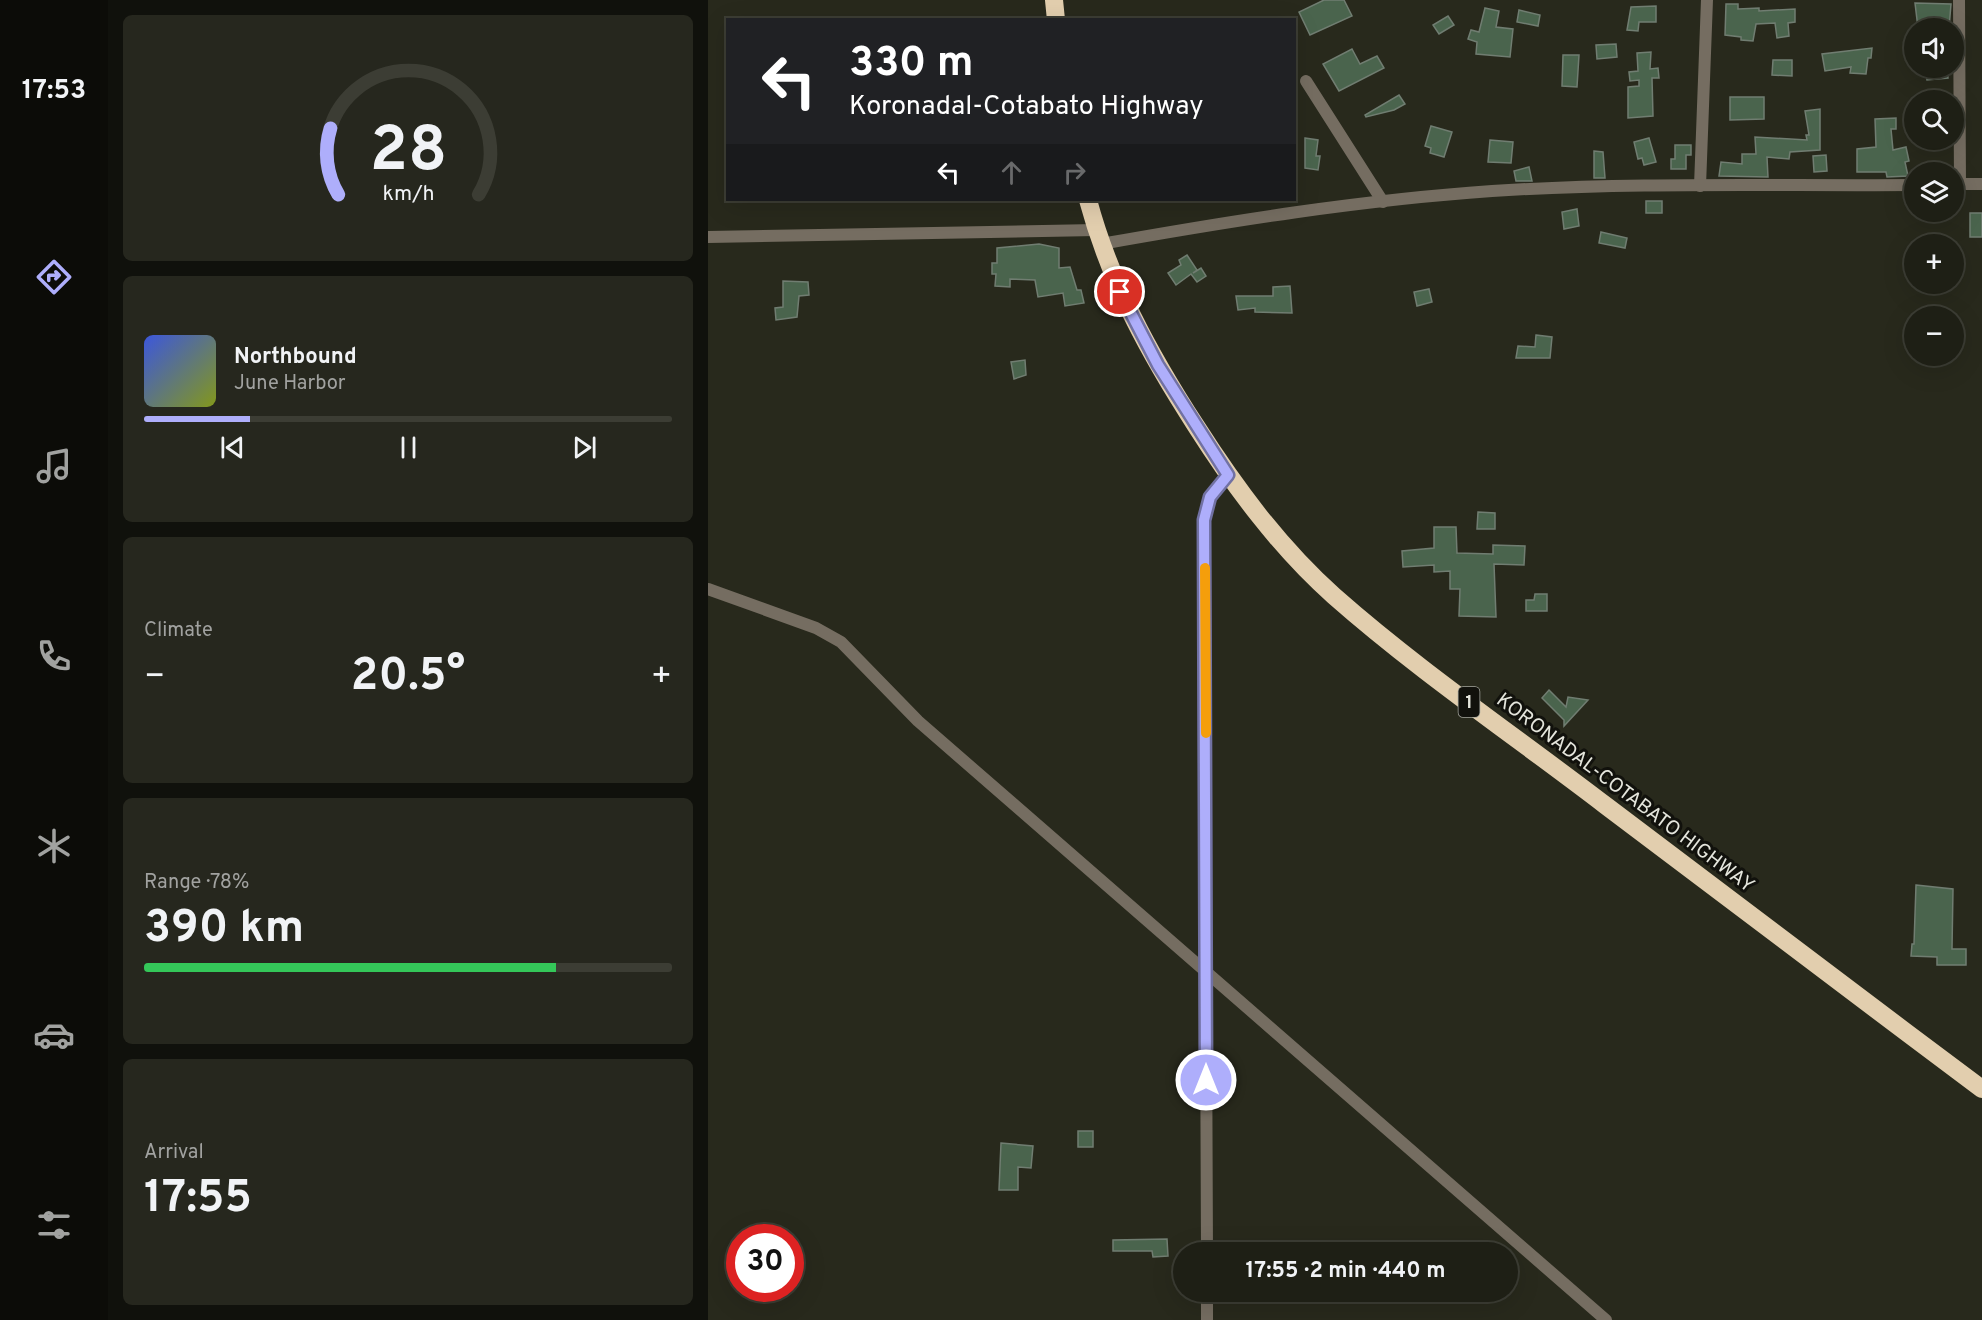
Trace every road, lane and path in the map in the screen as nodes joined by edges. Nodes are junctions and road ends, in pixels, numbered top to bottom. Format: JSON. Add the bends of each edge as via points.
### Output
{"nodes":[{"id":1,"x":1054,"y":0,"type":"edge"},
{"id":2,"x":1707,"y":0,"type":"edge"},
{"id":3,"x":1959,"y":0,"type":"edge"},
{"id":4,"x":1056,"y":18,"type":"edge"},
{"id":5,"x":1306,"y":81,"type":"dead end"},
{"id":6,"x":1957,"y":162,"type":"edge"},
{"id":7,"x":1964,"y":184,"type":"edge"},
{"id":8,"x":1982,"y":184,"type":"edge"},
{"id":9,"x":1904,"y":185,"type":"edge"},
{"id":10,"x":1700,"y":186,"type":"junction"},
{"id":11,"x":1088,"y":201,"type":"edge"},
{"id":12,"x":1383,"y":202,"type":"junction"},
{"id":13,"x":708,"y":237,"type":"edge"},
{"id":14,"x":1099,"y":237,"type":"junction"},
{"id":15,"x":1228,"y":475,"type":"junction"},
{"id":16,"x":708,"y":589,"type":"edge"},
{"id":17,"x":1206,"y":971,"type":"junction"},
{"id":18,"x":1982,"y":1089,"type":"edge"},
{"id":19,"x":1207,"y":1242,"type":"edge"},
{"id":20,"x":1207,"y":1302,"type":"edge"},
{"id":21,"x":1207,"y":1320,"type":"edge"},
{"id":22,"x":1606,"y":1320,"type":"edge"}],
"edges":[{"from":1,"to":4,"type":"highway"},
{"from":2,"to":10,"type":"street"},
{"from":3,"to":6,"type":"street"},
{"from":5,"to":12,"type":"street"},
{"from":7,"to":8,"type":"street"},
{"from":9,"to":10,"type":"street"},
{"from":10,"to":12,"type":"street","via":[[1504,191]]},
{"from":11,"to":14,"type":"highway","name":"KORONADAL-COTABATO HIGHWAY","number":"1"},
{"from":12,"to":14,"type":"street","via":[[1181,230]]},
{"from":13,"to":14,"type":"street"},
{"from":14,"to":15,"type":"highway","name":"KORONADAL-COTABATO HIGHWAY","number":"1","via":[[1146,345]]},
{"from":15,"to":17,"type":"street","via":[[1210,497],[1204,520]]},
{"from":15,"to":18,"type":"highway","name":"KORONADAL-COTABATO HIGHWAY","number":"1","via":[[1281,543],[1365,622]]},
{"from":16,"to":17,"type":"street","via":[[816,628],[841,642],[918,721]]},
{"from":17,"to":19,"type":"street"},
{"from":17,"to":22,"type":"street"},
{"from":20,"to":21,"type":"street"}]}
